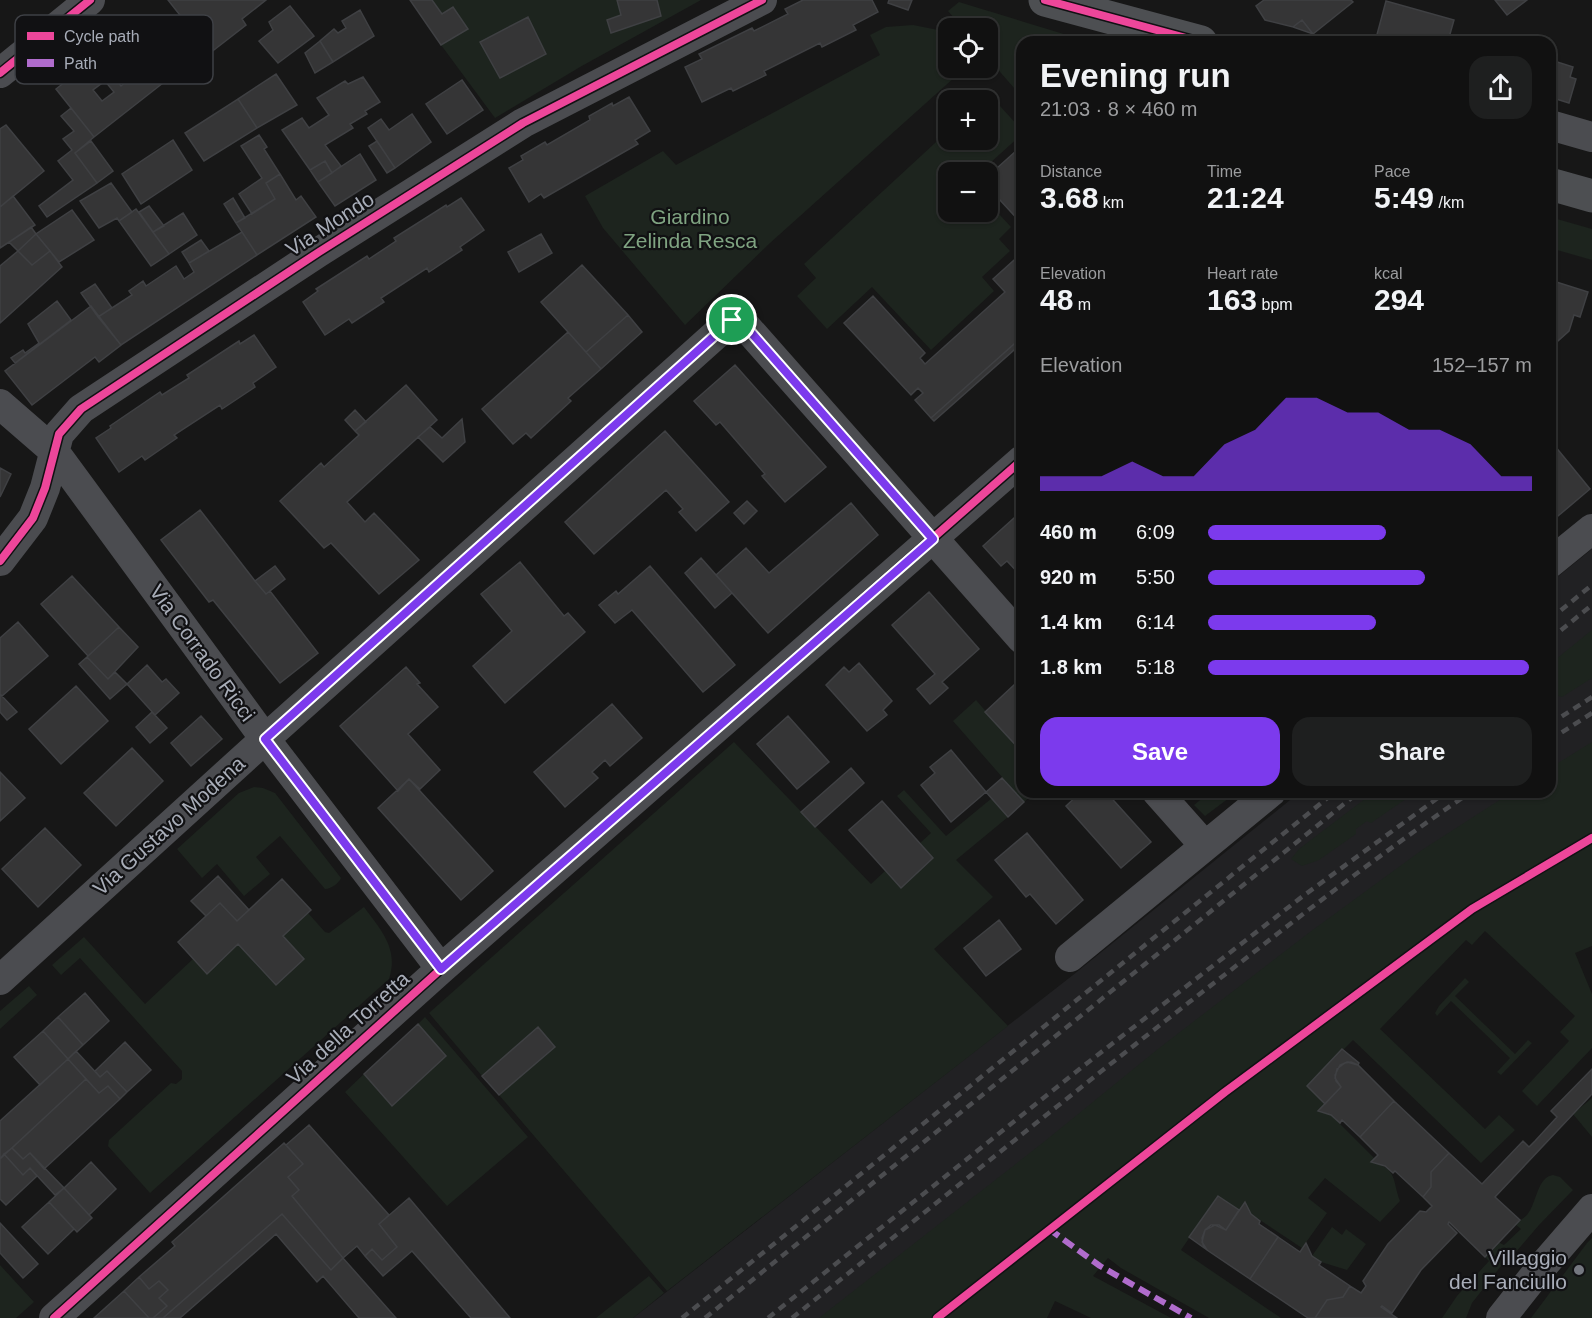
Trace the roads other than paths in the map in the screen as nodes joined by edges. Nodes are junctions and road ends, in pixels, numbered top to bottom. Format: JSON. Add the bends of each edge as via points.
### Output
{"nodes":[{"id":1,"x":90,"y":0,"type":"edge"},
{"id":2,"x":762,"y":0,"type":"edge"},
{"id":3,"x":1045,"y":0,"type":"edge"},
{"id":4,"x":72,"y":15,"type":"edge"},
{"id":5,"x":1179,"y":36,"type":"edge"},
{"id":6,"x":15,"y":61,"type":"edge"},
{"id":7,"x":0,"y":73,"type":"edge"},
{"id":8,"x":1556,"y":127,"type":"edge"},
{"id":9,"x":1592,"y":137,"type":"edge"},
{"id":10,"x":1556,"y":186,"type":"edge"},
{"id":11,"x":1592,"y":196,"type":"edge"},
{"id":12,"x":0,"y":404,"type":"edge"},
{"id":13,"x":54,"y":451,"type":"junction"},
{"id":14,"x":1016,"y":465,"type":"edge"},
{"id":15,"x":1592,"y":529,"type":"edge"},
{"id":16,"x":933,"y":539,"type":"junction"},
{"id":17,"x":1556,"y":558,"type":"edge"},
{"id":18,"x":0,"y":561,"type":"edge"},
{"id":19,"x":1016,"y":632,"type":"edge"},
{"id":20,"x":265,"y":739,"type":"junction"},
{"id":21,"x":1162,"y":798,"type":"edge"},
{"id":22,"x":1264,"y":798,"type":"edge"},
{"id":23,"x":1205,"y":846,"type":"junction"},
{"id":24,"x":1070,"y":957,"type":"dead end"},
{"id":25,"x":441,"y":969,"type":"junction"},
{"id":26,"x":0,"y":980,"type":"edge"},
{"id":27,"x":1592,"y":1209,"type":"edge"},
{"id":28,"x":54,"y":1318,"type":"edge"},
{"id":29,"x":1501,"y":1318,"type":"edge"}],
"edges":[{"from":1,"to":4,"type":"street"},
{"from":2,"to":13,"type":"street","name":"Via Mondo","via":[[523,123],[329,246],[81,409],[59,434]]},
{"from":3,"to":5,"type":"main road"},
{"from":6,"to":7,"type":"street"},
{"from":8,"to":9,"type":"street"},
{"from":10,"to":11,"type":"main road"},
{"from":12,"to":13,"type":"street","name":"Via Corrado Ricci"},
{"from":13,"to":18,"type":"street","name":"Via Mondo","via":[[33,518]]},
{"from":13,"to":20,"type":"street","name":"Via Corrado Ricci"},
{"from":14,"to":16,"type":"street","name":"Via della Torretta"},
{"from":15,"to":17,"type":"street"},
{"from":16,"to":19,"type":"street","name":"Via Gustavo Modena"},
{"from":16,"to":20,"type":"street","name":"Via Gustavo Modena","via":[[741,321],[732,320]]},
{"from":16,"to":25,"type":"street","name":"Via della Torretta"},
{"from":20,"to":25,"type":"street","name":"Via Corrado Ricci"},
{"from":20,"to":26,"type":"street","name":"Via Gustavo Modena"},
{"from":21,"to":23,"type":"street"},
{"from":22,"to":23,"type":"street"},
{"from":23,"to":24,"type":"street"},
{"from":25,"to":28,"type":"street","name":"Via della Torretta"},
{"from":27,"to":29,"type":"street"}]}
